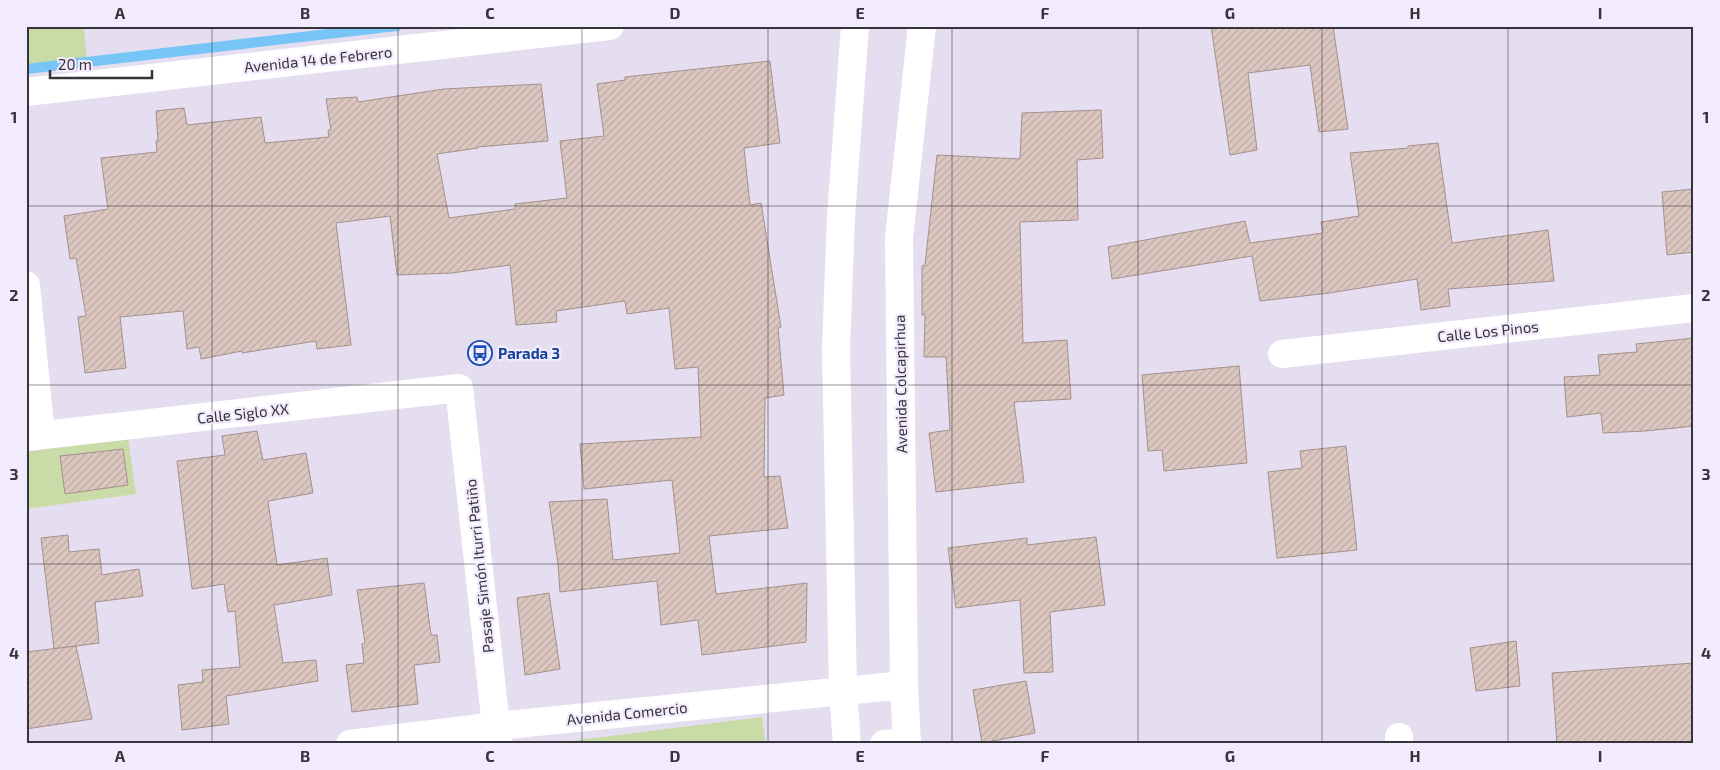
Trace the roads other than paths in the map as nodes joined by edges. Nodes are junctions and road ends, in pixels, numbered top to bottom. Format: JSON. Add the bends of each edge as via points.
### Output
{"nodes":[{"id":1,"x":610,"y":26,"type":"edge"},
{"id":2,"x":855,"y":26,"type":"edge"},
{"id":3,"x":922,"y":26,"type":"edge"},
{"id":4,"x":26,"y":92,"type":"edge"},
{"id":5,"x":26,"y":285,"type":"edge"},
{"id":6,"x":1694,"y":308,"type":"edge"},
{"id":7,"x":1282,"y":354,"type":"dead end"},
{"id":8,"x":459,"y":388,"type":"joint"},
{"id":9,"x":34,"y":436,"type":"edge"},
{"id":10,"x":904,"y":685,"type":"junction"},
{"id":11,"x":843,"y":690,"type":"junction"},
{"id":12,"x":498,"y":735,"type":"edge"},
{"id":13,"x":900,"y":743,"type":"edge"},
{"id":14,"x":350,"y":744,"type":"edge"},
{"id":15,"x":847,"y":744,"type":"edge"}],
"edges":[{"from":1,"to":4,"type":"street","name":"Avenida 14 de Febrero"},
{"from":2,"to":11,"type":"street","via":[[841,216],[836,349]]},
{"from":3,"to":10,"type":"street","name":"Avenida Colcapirhua","via":[[899,238]]},
{"from":5,"to":9,"type":"street"},
{"from":6,"to":7,"type":"street","name":"Calle Los Pinos"},
{"from":8,"to":9,"type":"street","name":"Calle Siglo XX"},
{"from":8,"to":12,"type":"street","name":"Pasaje Simón Iturri Patiño"},
{"from":10,"to":11,"type":"street","name":"Avenida Comercio"},
{"from":10,"to":13,"type":"street","name":"Avenida Colcapirhua"},
{"from":11,"to":12,"type":"street","name":"Avenida Comercio"},
{"from":11,"to":15,"type":"street"},
{"from":12,"to":14,"type":"street","name":"Avenida Comercio"}]}
